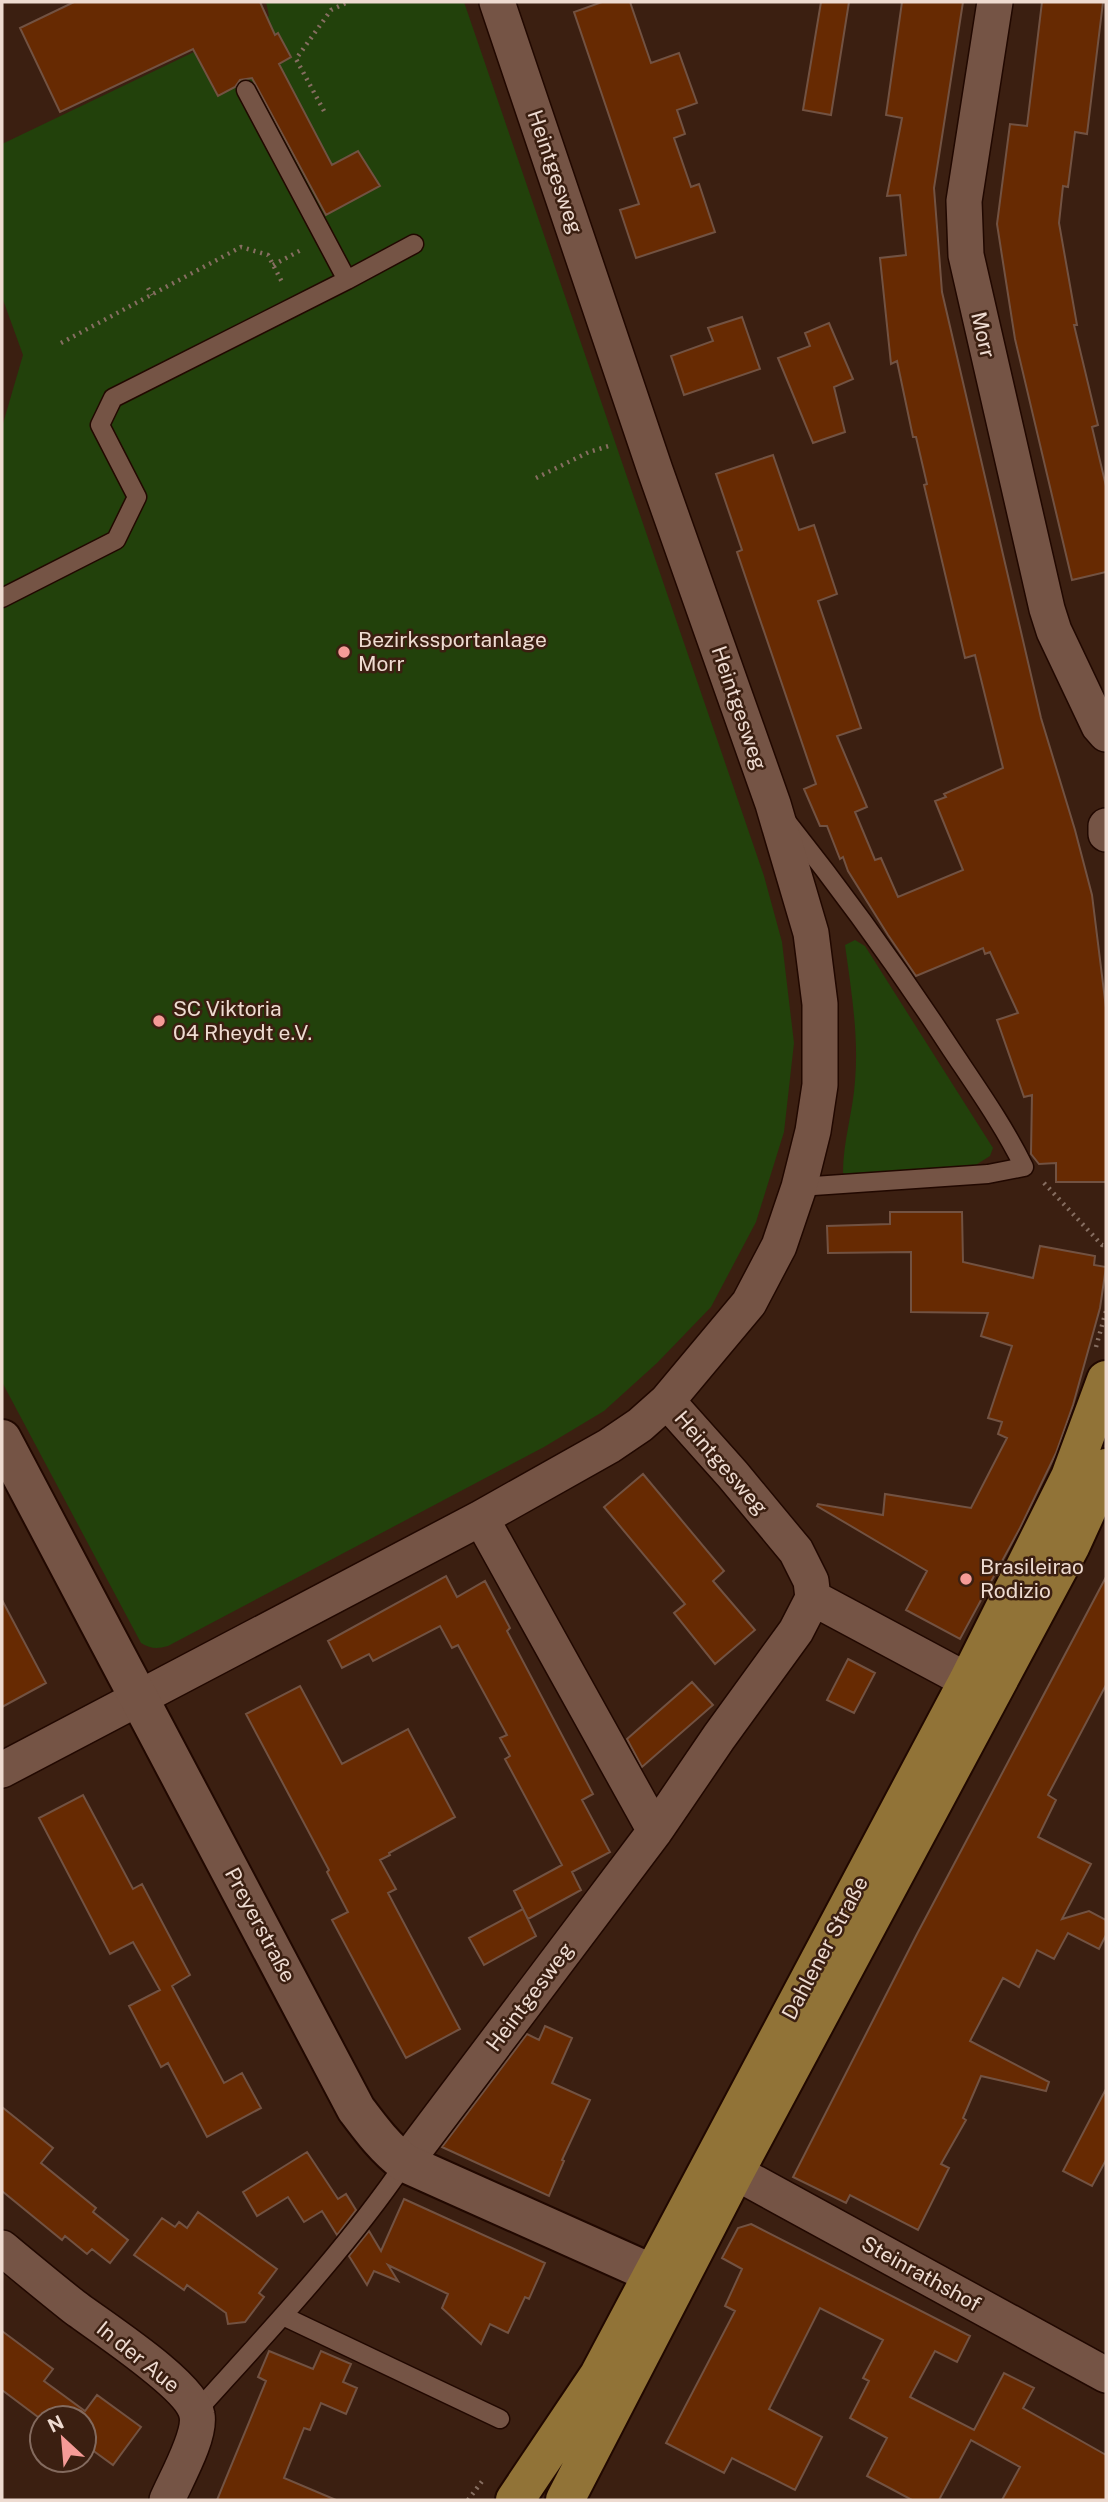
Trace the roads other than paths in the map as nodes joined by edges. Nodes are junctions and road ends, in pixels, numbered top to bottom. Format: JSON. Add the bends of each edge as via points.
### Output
{"nodes":[{"id":1,"x":497,"y":2,"type":"edge"},
{"id":2,"x":995,"y":2,"type":"edge"},
{"id":3,"x":246,"y":90,"type":"dead end"},
{"id":4,"x":414,"y":244,"type":"dead end"},
{"id":5,"x":347,"y":280,"type":"junction"},
{"id":6,"x":2,"y":598,"type":"edge"},
{"id":7,"x":1068,"y":660,"type":"junction"},
{"id":8,"x":1106,"y":691,"type":"edge"},
{"id":9,"x":1106,"y":734,"type":"edge"},
{"id":10,"x":773,"y":803,"type":"junction"},
{"id":11,"x":1106,"y":826,"type":"edge"},
{"id":12,"x":1106,"y":834,"type":"edge"},
{"id":13,"x":799,"y":1187,"type":"junction"},
{"id":14,"x":1106,"y":1380,"type":"edge"},
{"id":15,"x":667,"y":1401,"type":"junction"},
{"id":16,"x":2,"y":1439,"type":"edge"},
{"id":17,"x":1106,"y":1468,"type":"edge"},
{"id":18,"x":481,"y":1518,"type":"junction"},
{"id":19,"x":813,"y":1598,"type":"junction"},
{"id":20,"x":968,"y":1681,"type":"junction"},
{"id":21,"x":140,"y":1697,"type":"junction"},
{"id":22,"x":2,"y":1770,"type":"edge"},
{"id":23,"x":655,"y":1831,"type":"junction"},
{"id":24,"x":405,"y":2163,"type":"junction"},
{"id":25,"x":735,"y":2172,"type":"junction"},
{"id":26,"x":2,"y":2248,"type":"edge"},
{"id":27,"x":652,"y":2273,"type":"junction"},
{"id":28,"x":282,"y":2316,"type":"junction"},
{"id":29,"x":1106,"y":2375,"type":"edge"},
{"id":30,"x":197,"y":2411,"type":"junction"},
{"id":31,"x":500,"y":2419,"type":"dead end"},
{"id":32,"x":167,"y":2500,"type":"edge"},
{"id":33,"x":515,"y":2500,"type":"edge"},
{"id":34,"x":565,"y":2500,"type":"edge"}],
"edges":[{"from":1,"to":10,"type":"street","name":"Heintgesweg"},
{"from":2,"to":7,"type":"street","name":"Morr","via":[[964,201],[966,255],[1043,594]]},
{"from":3,"to":5,"type":"lane"},
{"from":4,"to":5,"type":"lane"},
{"from":5,"to":6,"type":"lane","via":[[113,398],[100,425],[137,497],[116,540]]},
{"from":7,"to":8,"type":"street","name":"Morr"},
{"from":7,"to":9,"type":"street","name":"Morr"},
{"from":10,"to":13,"type":"street","name":"Heintgesweg","via":[[811,933],[820,1004],[820,1085]]},
{"from":10,"to":13,"type":"lane","via":[[844,893],[939,1030],[1024,1167],[988,1174]]},
{"from":11,"to":12,"type":"street"},
{"from":13,"to":15,"type":"street","name":"Heintgesweg","via":[[779,1247],[749,1303]]},
{"from":14,"to":20,"type":"main road","name":"Dahlener Straße","via":[[1070,1477]]},
{"from":15,"to":18,"type":"street","name":"Heintgesweg","via":[[609,1446]]},
{"from":15,"to":19,"type":"street","name":"Heintgesweg","via":[[796,1551],[811,1581]]},
{"from":16,"to":21,"type":"street","name":"Preyerstraße"},
{"from":17,"to":25,"type":"main road","name":"Dahlener Straße","via":[[1071,1545]]},
{"from":18,"to":21,"type":"street","name":"Heintgesweg"},
{"from":18,"to":23,"type":"street"},
{"from":19,"to":20,"type":"street"},
{"from":19,"to":23,"type":"street","name":"Heintgesweg","via":[[796,1631]]},
{"from":20,"to":27,"type":"main road","name":"Dahlener Straße"},
{"from":21,"to":22,"type":"street","name":"Heintgesweg"},
{"from":21,"to":24,"type":"street","name":"Preyerstraße","via":[[356,2109],[380,2141]]},
{"from":23,"to":24,"type":"street","name":"Heintgesweg"},
{"from":24,"to":27,"type":"street","name":"Preyerstraße"},
{"from":24,"to":28,"type":"lane","via":[[377,2204]]},
{"from":25,"to":29,"type":"street","name":"Steinrathshof"},
{"from":25,"to":34,"type":"main road","name":"Dahlener Straße"},
{"from":26,"to":30,"type":"street","name":"In der Aue","via":[[161,2372]]},
{"from":27,"to":33,"type":"main road","name":"Dahlener Straße","via":[[599,2375]]},
{"from":28,"to":30,"type":"lane"},
{"from":28,"to":31,"type":"lane"},
{"from":30,"to":32,"type":"street","name":"In der Aue","via":[[196,2432]]}]}
